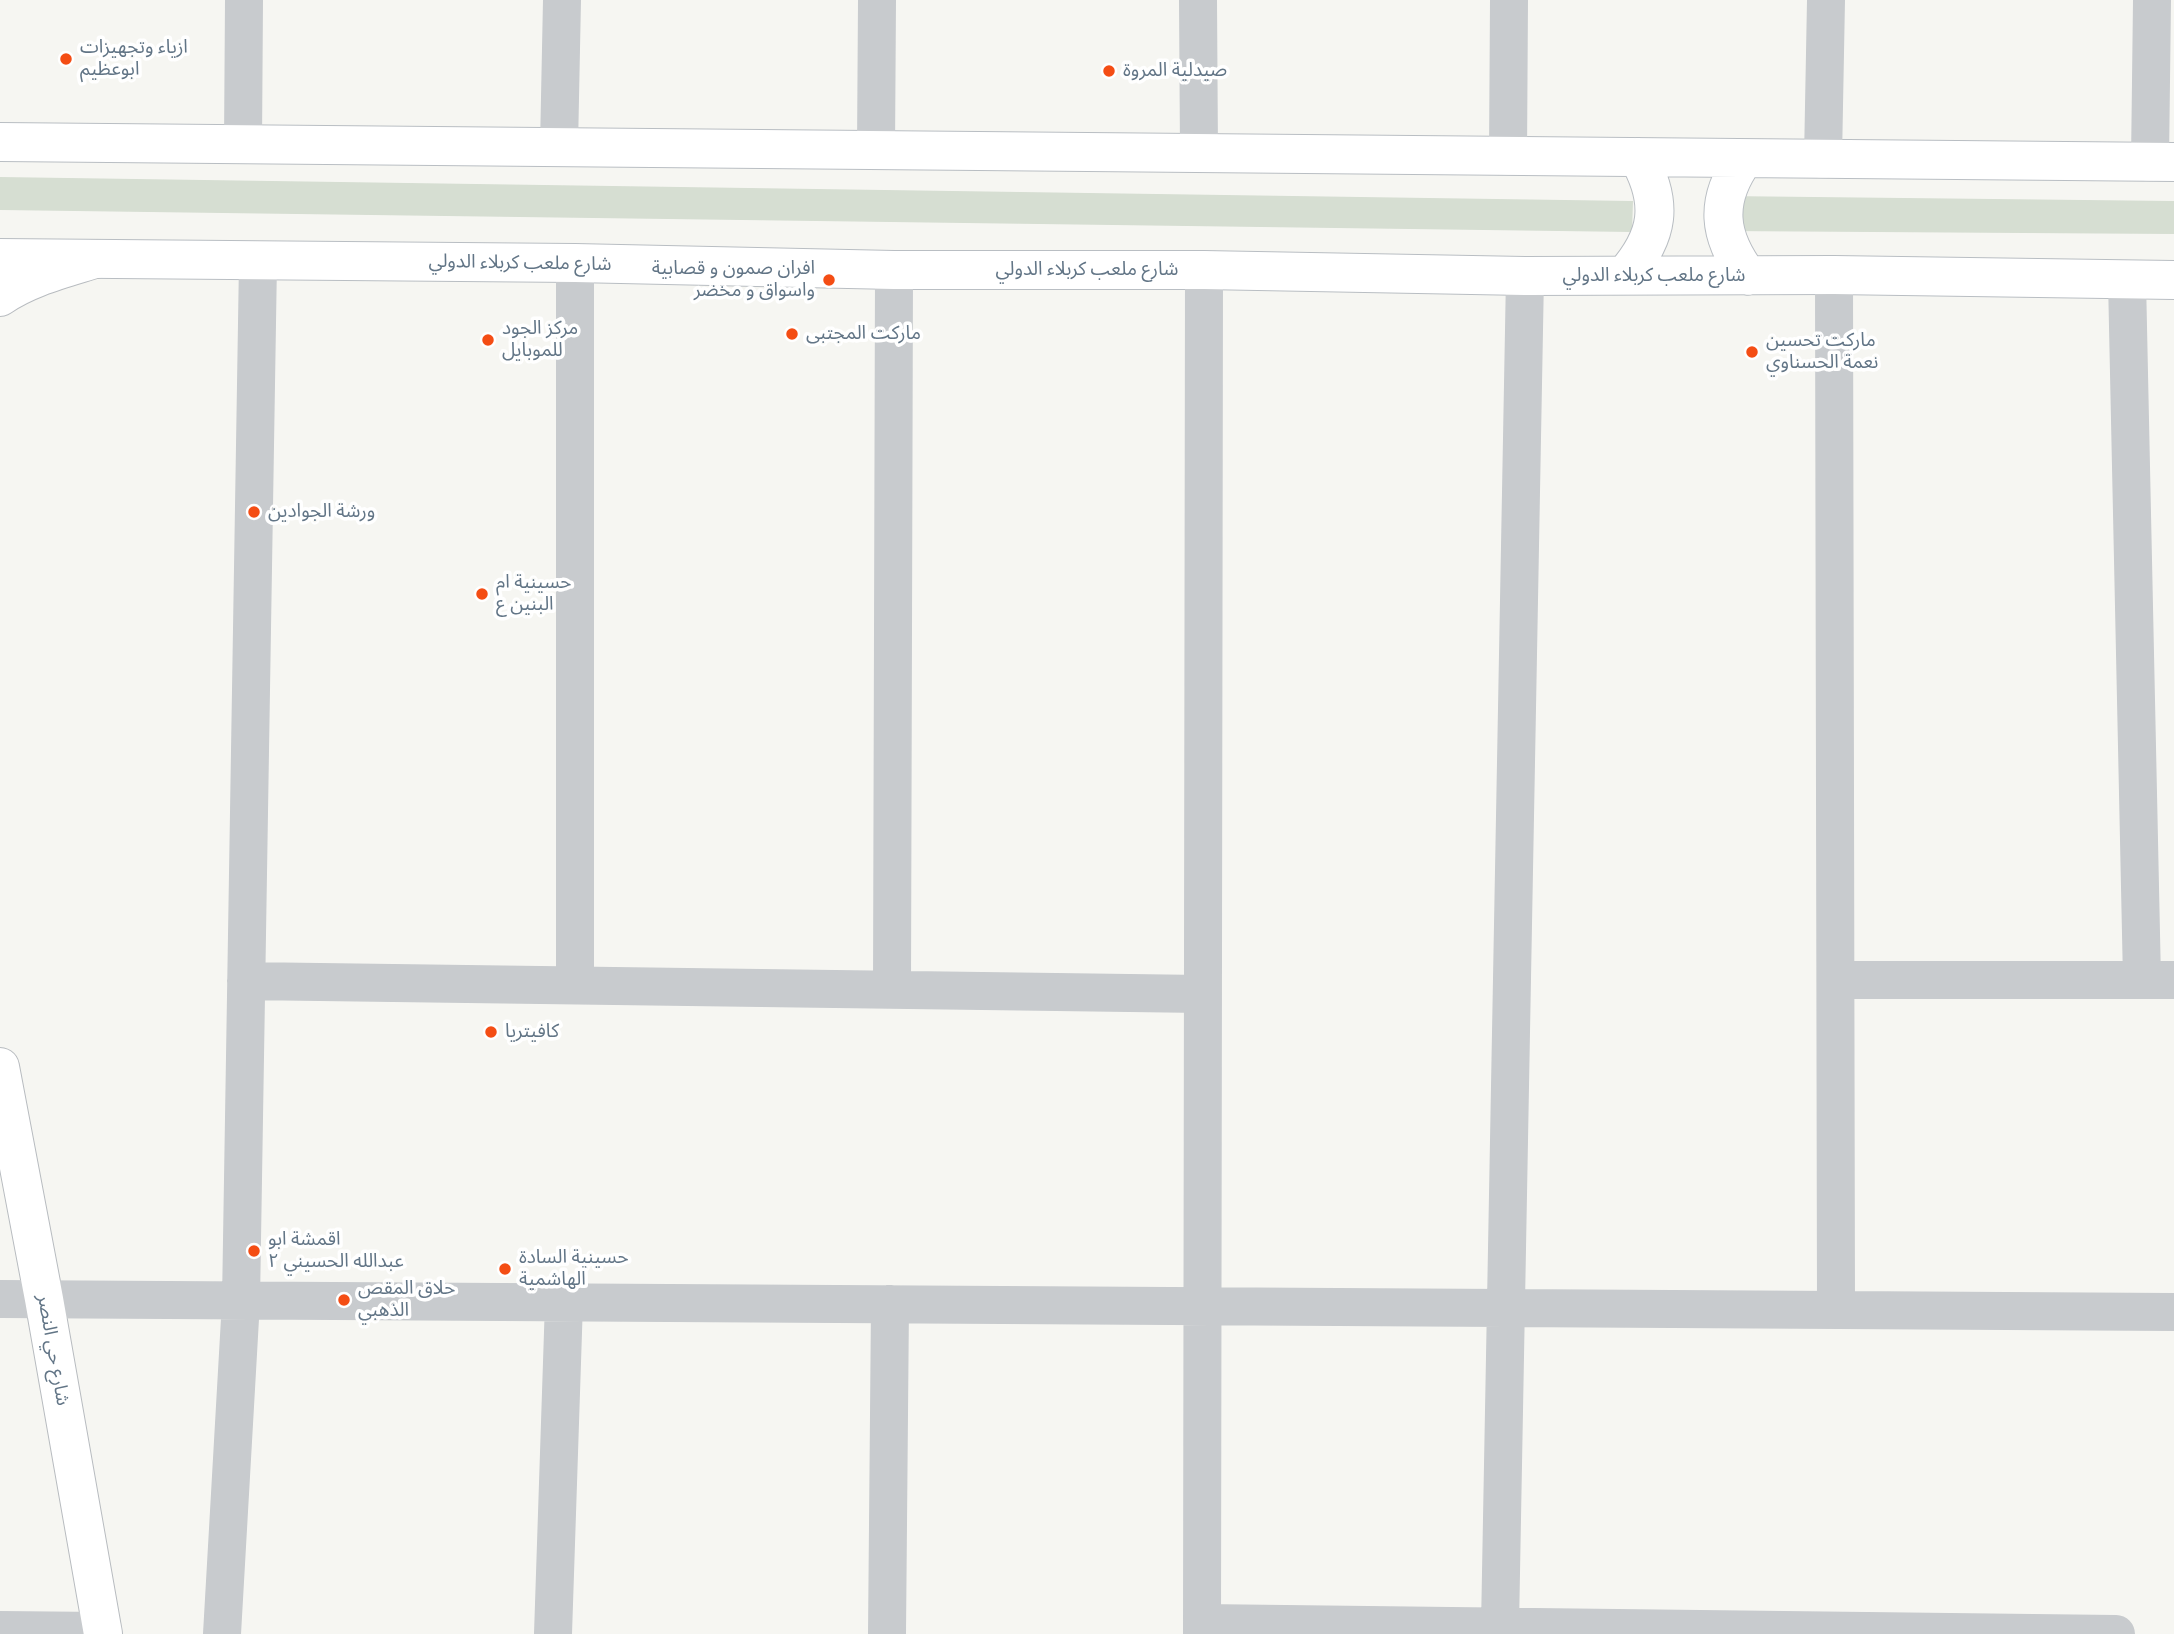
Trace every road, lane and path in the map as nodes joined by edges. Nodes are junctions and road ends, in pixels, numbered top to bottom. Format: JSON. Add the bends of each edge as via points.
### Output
{"nodes":[{"id":1,"x":244,"y":0,"type":"edge"},
{"id":2,"x":562,"y":0,"type":"edge"},
{"id":3,"x":877,"y":0,"type":"edge"},
{"id":4,"x":1198,"y":0,"type":"edge"},
{"id":5,"x":1510,"y":0,"type":"edge"},
{"id":6,"x":1826,"y":0,"type":"edge"},
{"id":7,"x":2152,"y":0,"type":"edge"},
{"id":8,"x":0,"y":142,"type":"edge"},
{"id":9,"x":243,"y":144,"type":"junction"},
{"id":10,"x":559,"y":147,"type":"junction"},
{"id":11,"x":876,"y":150,"type":"junction"},
{"id":12,"x":1199,"y":153,"type":"junction"},
{"id":13,"x":1508,"y":156,"type":"junction"},
{"id":14,"x":1638,"y":157,"type":"junction"},
{"id":15,"x":1744,"y":159,"type":"junction"},
{"id":16,"x":1823,"y":159,"type":"junction"},
{"id":17,"x":2162,"y":162,"type":"edge"},
{"id":18,"x":0,"y":258,"type":"edge"},
{"id":19,"x":94,"y":259,"type":"junction"},
{"id":20,"x":258,"y":262,"type":"junction"},
{"id":21,"x":575,"y":263,"type":"junction"},
{"id":22,"x":894,"y":270,"type":"junction"},
{"id":23,"x":1204,"y":270,"type":"junction"},
{"id":24,"x":1625,"y":275,"type":"junction"},
{"id":25,"x":1834,"y":275,"type":"junction"},
{"id":26,"x":1525,"y":276,"type":"junction"},
{"id":27,"x":1748,"y":276,"type":"junction"},
{"id":28,"x":2127,"y":280,"type":"junction"},
{"id":29,"x":2174,"y":280,"type":"edge"},
{"id":30,"x":0,"y":297,"type":"edge"},
{"id":31,"x":1836,"y":980,"type":"junction"},
{"id":32,"x":2158,"y":980,"type":"edge"},
{"id":33,"x":246,"y":981,"type":"junction"},
{"id":34,"x":575,"y":985,"type":"junction"},
{"id":35,"x":892,"y":990,"type":"junction"},
{"id":36,"x":1203,"y":994,"type":"junction"},
{"id":37,"x":0,"y":1067,"type":"edge"},
{"id":38,"x":44,"y":1298,"type":"junction"},
{"id":39,"x":0,"y":1299,"type":"edge"},
{"id":40,"x":241,"y":1301,"type":"junction"},
{"id":41,"x":564,"y":1302,"type":"junction"},
{"id":42,"x":890,"y":1304,"type":"junction"},
{"id":43,"x":1203,"y":1306,"type":"junction"},
{"id":44,"x":1506,"y":1308,"type":"junction"},
{"id":45,"x":1836,"y":1310,"type":"junction"},
{"id":46,"x":2174,"y":1312,"type":"edge"},
{"id":47,"x":1500,"y":1626,"type":"junction"},
{"id":48,"x":1202,"y":1628,"type":"edge"},
{"id":49,"x":0,"y":1630,"type":"edge"},
{"id":50,"x":1820,"y":1632,"type":"edge"},
{"id":51,"x":103,"y":1633,"type":"edge"},
{"id":52,"x":222,"y":1634,"type":"edge"},
{"id":53,"x":553,"y":1634,"type":"edge"},
{"id":54,"x":887,"y":1634,"type":"edge"},
{"id":55,"x":2116,"y":1634,"type":"edge"}],
"edges":[{"from":1,"to":9,"type":"street"},
{"from":2,"to":10,"type":"street"},
{"from":3,"to":11,"type":"street"},
{"from":4,"to":12,"type":"street"},
{"from":5,"to":13,"type":"street"},
{"from":6,"to":16,"type":"street"},
{"from":7,"to":17,"type":"street"},
{"from":8,"to":9,"type":"main road"},
{"from":9,"to":10,"type":"main road"},
{"from":10,"to":11,"type":"main road"},
{"from":11,"to":12,"type":"main road"},
{"from":12,"to":13,"type":"main road"},
{"from":13,"to":14,"type":"main road"},
{"from":14,"to":15,"type":"main road"},
{"from":14,"to":24,"type":"main road","via":[[1656,209],[1647,244]]},
{"from":15,"to":16,"type":"main road"},
{"from":15,"to":27,"type":"main road","via":[[1733,174],[1723,208],[1728,244]]},
{"from":16,"to":17,"type":"main road"},
{"from":18,"to":19,"type":"main road","name":"شارع ملعب كربلاء الدولي"},
{"from":19,"to":20,"type":"main road","name":"شارع ملعب كربلاء الدولي"},
{"from":19,"to":30,"type":"main road","via":[[52,272]]},
{"from":20,"to":21,"type":"main road","name":"شارع ملعب كربلاء الدولي"},
{"from":20,"to":33,"type":"street"},
{"from":21,"to":22,"type":"main road","name":"شارع ملعب كربلاء الدولي"},
{"from":21,"to":34,"type":"street"},
{"from":22,"to":23,"type":"main road","name":"شارع ملعب كربلاء الدولي"},
{"from":22,"to":35,"type":"street"},
{"from":23,"to":26,"type":"main road","name":"شارع ملعب كربلاء الدولي"},
{"from":23,"to":36,"type":"street"},
{"from":24,"to":26,"type":"main road","name":"شارع ملعب كربلاء الدولي"},
{"from":24,"to":27,"type":"main road","name":"شارع ملعب كربلاء الدولي"},
{"from":25,"to":27,"type":"main road","name":"شارع ملعب كربلاء الدولي"},
{"from":25,"to":28,"type":"main road","name":"شارع ملعب كربلاء الدولي"},
{"from":25,"to":31,"type":"street"},
{"from":26,"to":44,"type":"street"},
{"from":28,"to":29,"type":"main road","name":"شارع ملعب كربلاء الدولي"},
{"from":28,"to":32,"type":"street"},
{"from":31,"to":32,"type":"street"},
{"from":31,"to":45,"type":"street"},
{"from":33,"to":34,"type":"street"},
{"from":33,"to":40,"type":"street"},
{"from":34,"to":35,"type":"street"},
{"from":35,"to":36,"type":"street"},
{"from":36,"to":43,"type":"street"},
{"from":37,"to":38,"type":"main road","name":"شارع حي النصر"},
{"from":38,"to":39,"type":"street"},
{"from":38,"to":40,"type":"street"},
{"from":38,"to":51,"type":"main road","name":"شارع حي النصر"},
{"from":40,"to":41,"type":"street"},
{"from":40,"to":52,"type":"street"},
{"from":41,"to":42,"type":"street"},
{"from":41,"to":53,"type":"street"},
{"from":42,"to":43,"type":"street"},
{"from":42,"to":54,"type":"street"},
{"from":43,"to":44,"type":"street"},
{"from":43,"to":48,"type":"street"},
{"from":44,"to":45,"type":"street"},
{"from":44,"to":47,"type":"street"},
{"from":45,"to":46,"type":"street"},
{"from":47,"to":48,"type":"street"},
{"from":47,"to":50,"type":"street"},
{"from":49,"to":51,"type":"street"},
{"from":50,"to":55,"type":"street"}]}
